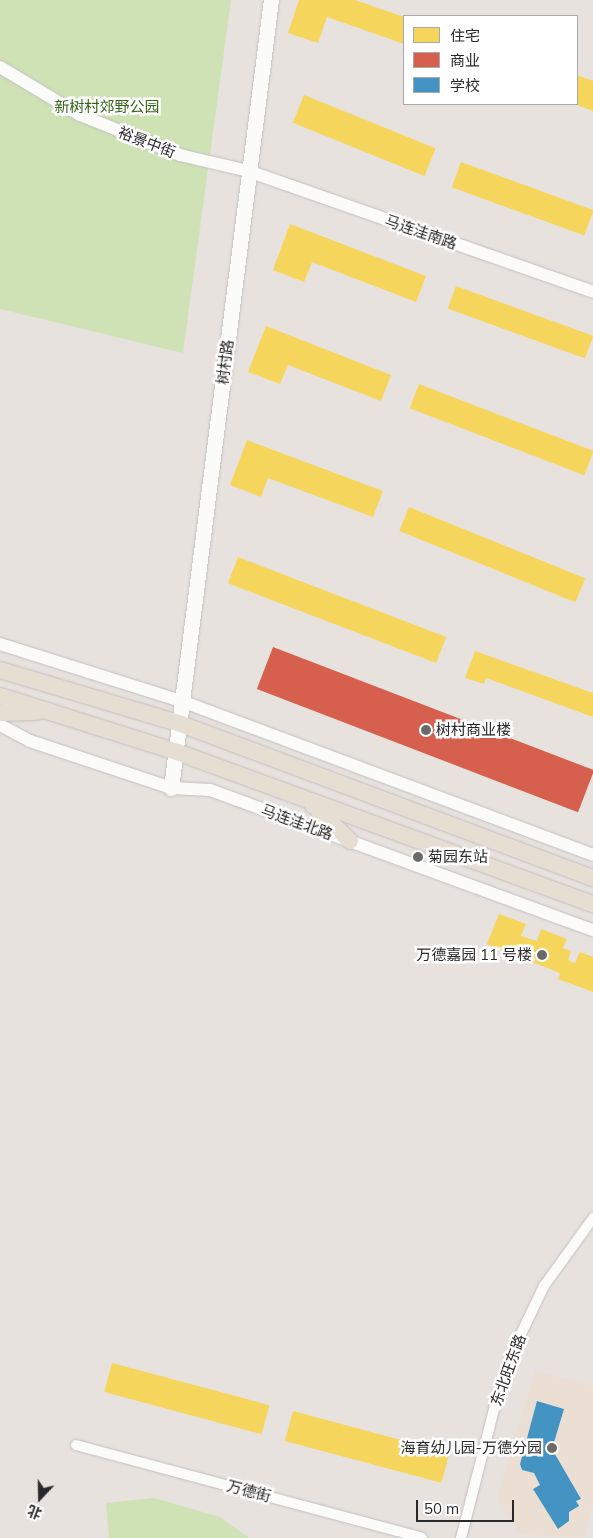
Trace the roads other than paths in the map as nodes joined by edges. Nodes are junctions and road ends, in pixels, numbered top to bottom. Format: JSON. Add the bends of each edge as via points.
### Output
{"nodes":[{"id":1,"x":271,"y":0,"type":"edge"},
{"id":2,"x":0,"y":67,"type":"edge"},
{"id":3,"x":248,"y":171,"type":"junction"},
{"id":4,"x":593,"y":292,"type":"edge"},
{"id":5,"x":0,"y":644,"type":"edge"},
{"id":6,"x":0,"y":670,"type":"edge"},
{"id":7,"x":0,"y":696,"type":"edge"},
{"id":8,"x":184,"y":702,"type":"junction"},
{"id":9,"x":0,"y":712,"type":"edge"},
{"id":10,"x":56,"y":712,"type":"junction"},
{"id":11,"x":0,"y":724,"type":"edge"},
{"id":12,"x":181,"y":724,"type":"junction"},
{"id":13,"x":177,"y":752,"type":"junction"},
{"id":14,"x":171,"y":788,"type":"junction"},
{"id":15,"x":306,"y":799,"type":"junction"},
{"id":16,"x":350,"y":841,"type":"junction"},
{"id":17,"x":593,"y":855,"type":"edge"},
{"id":18,"x":593,"y":878,"type":"edge"},
{"id":19,"x":593,"y":904,"type":"edge"},
{"id":20,"x":593,"y":930,"type":"edge"},
{"id":21,"x":593,"y":1218,"type":"edge"},
{"id":22,"x":76,"y":1445,"type":"dead end"},
{"id":23,"x":422,"y":1538,"type":"edge"},
{"id":24,"x":461,"y":1538,"type":"edge"}],
"edges":[{"from":1,"to":3,"type":"main road","name":"树村路"},
{"from":2,"to":3,"type":"street","name":"裕景中街","via":[[80,115],[180,155]]},
{"from":3,"to":4,"type":"street","name":"马连洼南路"},
{"from":3,"to":8,"type":"main road","name":"树村路"},
{"from":5,"to":8,"type":"street"},
{"from":6,"to":12,"type":"main road"},
{"from":7,"to":10,"type":"main road","name":"马连洼北路"},
{"from":8,"to":12,"type":"main road","name":"树村路"},
{"from":8,"to":17,"type":"street"},
{"from":9,"to":10,"type":"main road"},
{"from":10,"to":13,"type":"main road","name":"马连洼北路"},
{"from":11,"to":14,"type":"street","name":"马连洼北路","via":[[30,741]]},
{"from":12,"to":13,"type":"main road","name":"树村路"},
{"from":12,"to":18,"type":"main road"},
{"from":13,"to":14,"type":"main road","name":"树村路"},
{"from":13,"to":15,"type":"main road","name":"马连洼北路"},
{"from":14,"to":16,"type":"street","name":"马连洼北路","via":[[210,790]]},
{"from":15,"to":16,"type":"main road"},
{"from":15,"to":19,"type":"main road","name":"马连洼北路"},
{"from":16,"to":20,"type":"street","name":"马连洼北路"},
{"from":21,"to":24,"type":"street","name":"东北旺东路","via":[[544,1286],[519,1338],[501,1382]]},
{"from":22,"to":23,"type":"street","name":"万德街"}]}
